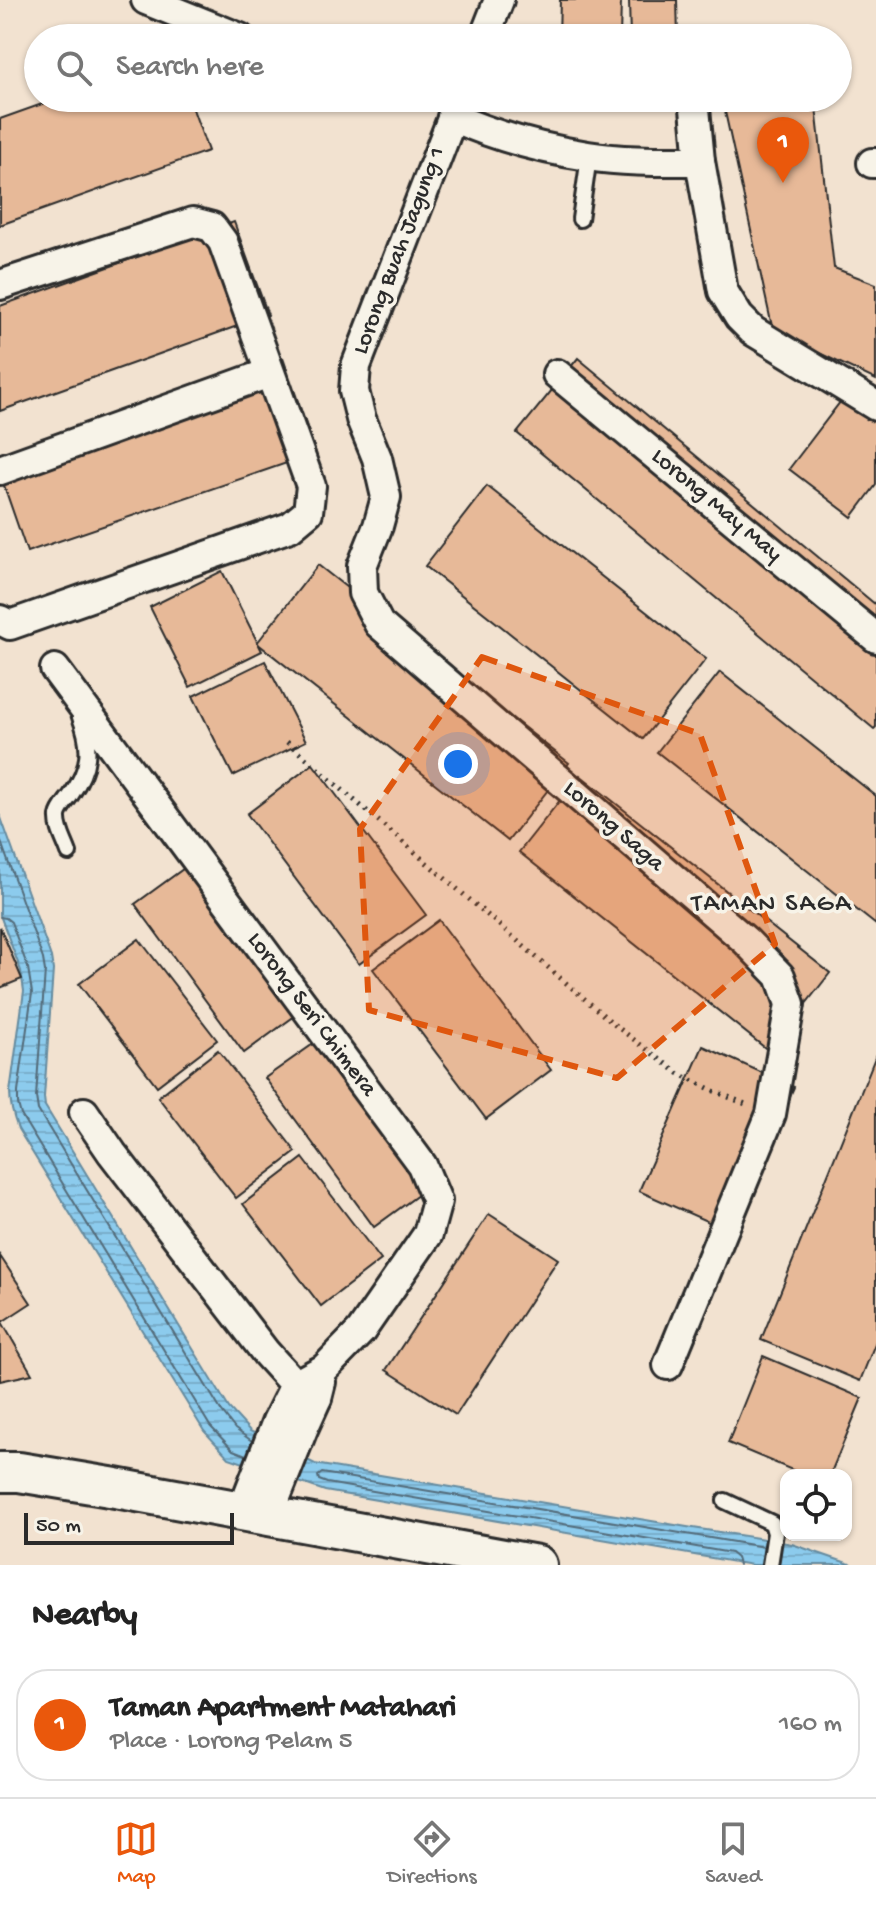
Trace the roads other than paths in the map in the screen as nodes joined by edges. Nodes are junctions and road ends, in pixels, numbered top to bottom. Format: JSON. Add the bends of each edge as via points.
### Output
{"nodes":[{"id":1,"x":499,"y":0,"type":"edge"},
{"id":2,"x":153,"y":1,"type":"edge"},
{"id":3,"x":207,"y":24,"type":"edge"},
{"id":4,"x":490,"y":24,"type":"edge"},
{"id":5,"x":454,"y":112,"type":"edge"},
{"id":6,"x":461,"y":112,"type":"edge"},
{"id":7,"x":695,"y":112,"type":"edge"},
{"id":8,"x":589,"y":157,"type":"junction"},
{"id":9,"x":700,"y":161,"type":"junction"},
{"id":10,"x":580,"y":219,"type":"dead end"},
{"id":11,"x":0,"y":285,"type":"edge"},
{"id":12,"x":269,"y":373,"type":"junction"},
{"id":13,"x":557,"y":374,"type":"dead end"},
{"id":14,"x":876,"y":406,"type":"edge"},
{"id":15,"x":0,"y":470,"type":"edge"},
{"id":16,"x":386,"y":497,"type":"joint"},
{"id":17,"x":0,"y":620,"type":"edge"},
{"id":18,"x":876,"y":638,"type":"edge"},
{"id":19,"x":62,"y":680,"type":"joint"},
{"id":20,"x":69,"y":853,"type":"dead end"},
{"id":21,"x":84,"y":1112,"type":"dead end"},
{"id":22,"x":668,"y":1365,"type":"dead end"},
{"id":23,"x":306,"y":1392,"type":"junction"},
{"id":24,"x":0,"y":1472,"type":"edge"},
{"id":25,"x":725,"y":1501,"type":"dead end"},
{"id":26,"x":255,"y":1514,"type":"junction"},
{"id":27,"x":537,"y":1565,"type":"edge"},
{"id":28,"x":770,"y":1565,"type":"edge"}],
"edges":[{"from":1,"to":4,"type":"street"},
{"from":2,"to":3,"type":"street"},
{"from":5,"to":16,"type":"street","name":"Lorong Buah Jagung 1","via":[[356,366],[354,391]]},
{"from":6,"to":8,"type":"street","via":[[481,130]]},
{"from":7,"to":9,"type":"street"},
{"from":8,"to":9,"type":"street"},
{"from":8,"to":10,"type":"lane"},
{"from":9,"to":14,"type":"street","via":[[723,291],[739,317],[753,331]]},
{"from":11,"to":12,"type":"street","via":[[193,222],[212,227],[223,242]]},
{"from":12,"to":15,"type":"street"},
{"from":12,"to":17,"type":"street","via":[[311,486],[308,512],[290,527],[10,625]]},
{"from":13,"to":18,"type":"street","name":"Lorong May May"},
{"from":16,"to":22,"type":"street","name":"Lorong Saga","via":[[362,566],[363,593],[379,624],[746,941],[780,976],[790,1004],[771,1114]]},
{"from":19,"to":20,"type":"lane","via":[[85,729],[88,751],[83,777],[58,813]]},
{"from":19,"to":23,"type":"street","name":"Lorong Seri Chimera","via":[[422,1165],[437,1201],[428,1234],[361,1331]]},
{"from":21,"to":23,"type":"street","via":[[266,1353]]},
{"from":23,"to":26,"type":"street"},
{"from":24,"to":26,"type":"street"},
{"from":25,"to":28,"type":"lane","via":[[772,1523]]},
{"from":26,"to":27,"type":"street"}]}
